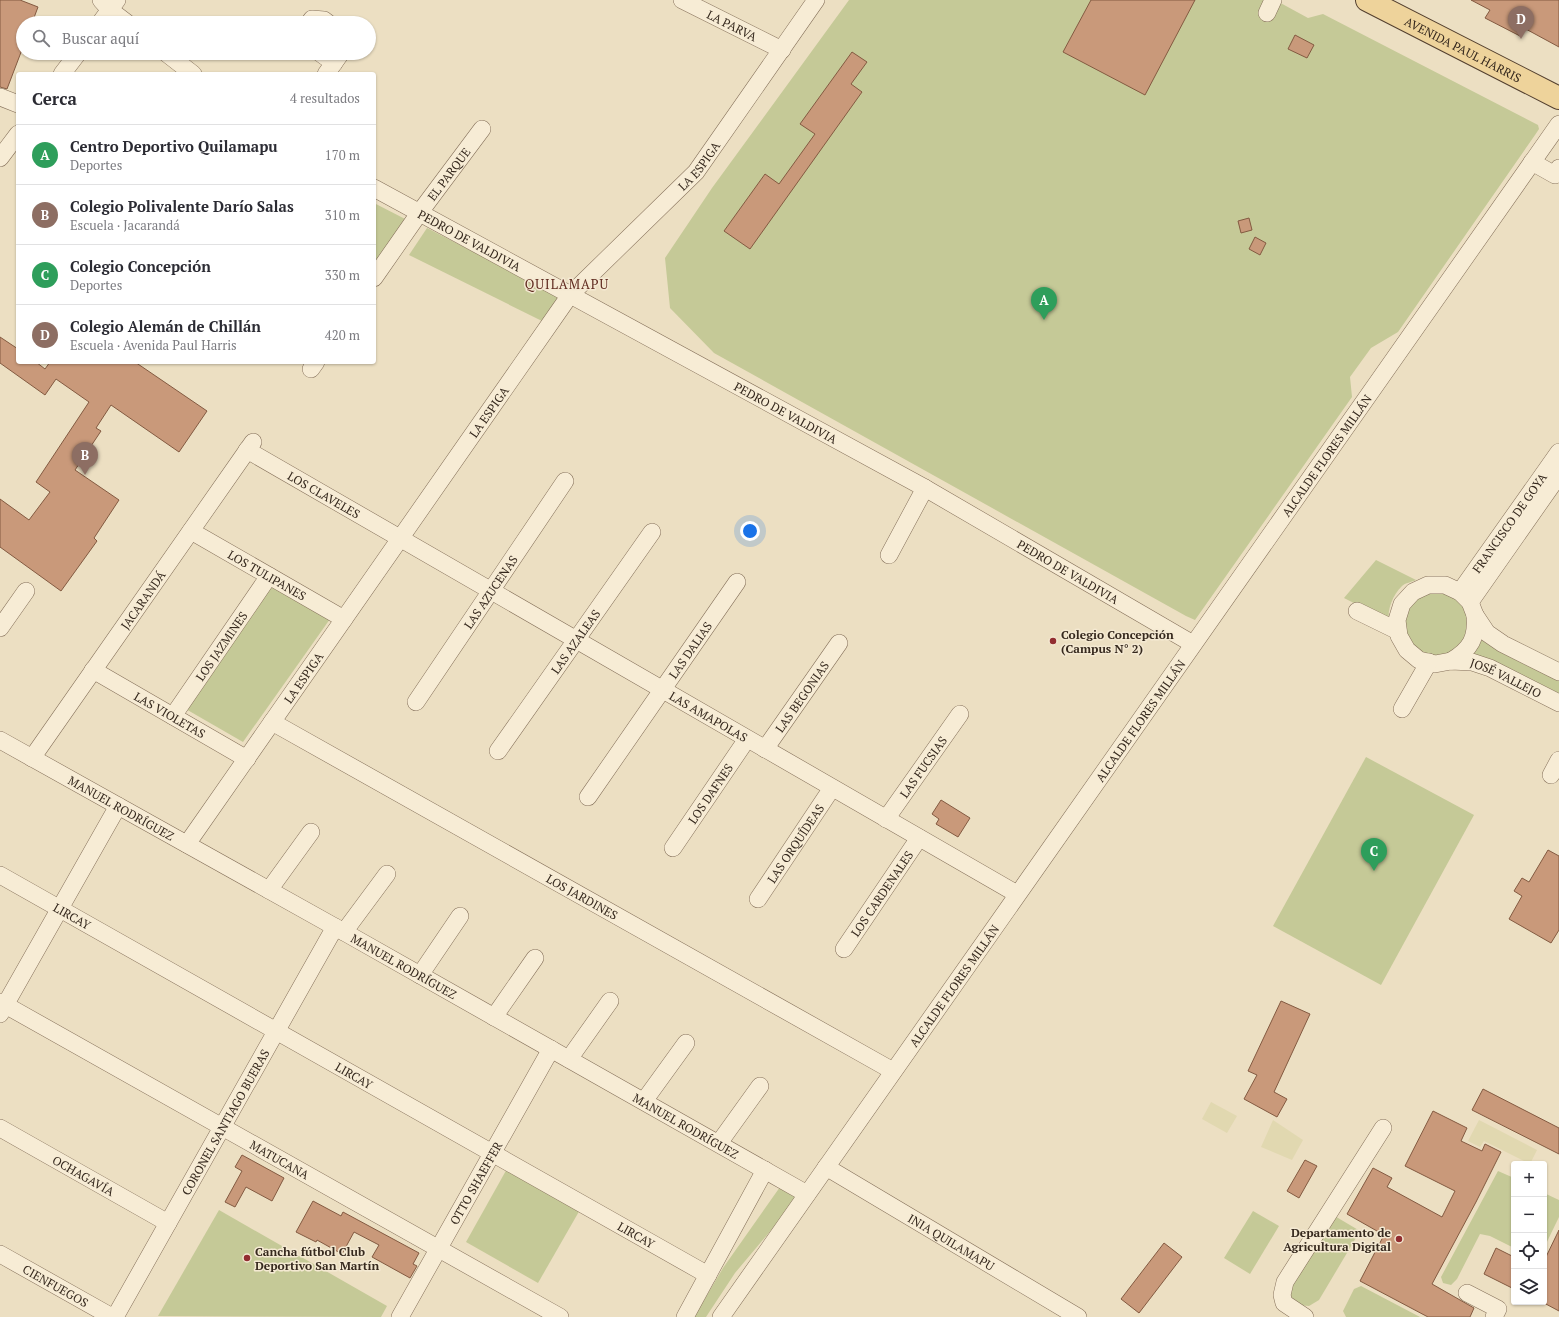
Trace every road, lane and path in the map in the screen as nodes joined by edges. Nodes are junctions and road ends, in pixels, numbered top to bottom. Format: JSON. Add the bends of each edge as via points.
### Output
{"nodes":[{"id":1,"x":682,"y":0,"type":"edge"},
{"id":2,"x":816,"y":0,"type":"edge"},
{"id":3,"x":1367,"y":0,"type":"edge"},
{"id":4,"x":107,"y":8,"type":"edge"},
{"id":5,"x":118,"y":16,"type":"edge"},
{"id":6,"x":782,"y":50,"type":"junction"},
{"id":7,"x":73,"y":60,"type":"edge"},
{"id":8,"x":175,"y":60,"type":"edge"},
{"id":9,"x":64,"y":72,"type":"edge"},
{"id":10,"x":190,"y":72,"type":"edge"},
{"id":11,"x":0,"y":98,"type":"edge"},
{"id":12,"x":1559,"y":98,"type":"edge"},
{"id":13,"x":16,"y":103,"type":"edge"},
{"id":14,"x":1559,"y":124,"type":"edge"},
{"id":15,"x":482,"y":129,"type":"dead end"},
{"id":16,"x":16,"y":137,"type":"edge"},
{"id":17,"x":0,"y":158,"type":"edge"},
{"id":18,"x":1532,"y":162,"type":"junction"},
{"id":19,"x":1559,"y":168,"type":"edge"},
{"id":20,"x":376,"y":189,"type":"edge"},
{"id":21,"x":420,"y":212,"type":"junction"},
{"id":22,"x":376,"y":275,"type":"edge"},
{"id":23,"x":570,"y":295,"type":"junction"},
{"id":24,"x":250,"y":446,"type":"joint"},
{"id":25,"x":1559,"y":452,"type":"edge"},
{"id":26,"x":1559,"y":474,"type":"edge"},
{"id":27,"x":565,"y":481,"type":"dead end"},
{"id":28,"x":925,"y":488,"type":"junction"},
{"id":29,"x":190,"y":531,"type":"junction"},
{"id":30,"x":652,"y":532,"type":"dead end"},
{"id":31,"x":400,"y":539,"type":"junction"},
{"id":32,"x":889,"y":555,"type":"dead end"},
{"id":33,"x":269,"y":576,"type":"junction"},
{"id":34,"x":737,"y":582,"type":"dead end"},
{"id":35,"x":26,"y":591,"type":"dead end"},
{"id":36,"x":490,"y":591,"type":"junction"},
{"id":37,"x":1468,"y":603,"type":"junction"},
{"id":38,"x":1357,"y":611,"type":"dead end"},
{"id":39,"x":344,"y":619,"type":"junction"},
{"id":40,"x":0,"y":628,"type":"edge"},
{"id":41,"x":1398,"y":631,"type":"junction"},
{"id":42,"x":576,"y":640,"type":"junction"},
{"id":43,"x":839,"y":643,"type":"dead end"},
{"id":44,"x":1193,"y":644,"type":"junction"},
{"id":45,"x":1451,"y":661,"type":"junction"},
{"id":46,"x":1429,"y":662,"type":"junction"},
{"id":47,"x":93,"y":670,"type":"junction"},
{"id":48,"x":1559,"y":672,"type":"edge"},
{"id":49,"x":662,"y":690,"type":"junction"},
{"id":50,"x":416,"y":702,"type":"dead end"},
{"id":51,"x":1559,"y":703,"type":"edge"},
{"id":52,"x":1402,"y":709,"type":"dead end"},
{"id":53,"x":960,"y":714,"type":"dead end"},
{"id":54,"x":173,"y":716,"type":"junction"},
{"id":55,"x":272,"y":722,"type":"junction"},
{"id":56,"x":747,"y":739,"type":"junction"},
{"id":57,"x":0,"y":740,"type":"edge"},
{"id":58,"x":765,"y":749,"type":"junction"},
{"id":59,"x":498,"y":751,"type":"dead end"},
{"id":60,"x":32,"y":758,"type":"junction"},
{"id":61,"x":247,"y":758,"type":"junction"},
{"id":62,"x":832,"y":788,"type":"junction"},
{"id":63,"x":588,"y":797,"type":"dead end"},
{"id":64,"x":118,"y":806,"type":"junction"},
{"id":65,"x":886,"y":819,"type":"junction"},
{"id":66,"x":311,"y":832,"type":"dead end"},
{"id":67,"x":919,"y":838,"type":"junction"},
{"id":68,"x":187,"y":844,"type":"junction"},
{"id":69,"x":673,"y":848,"type":"dead end"},
{"id":70,"x":387,"y":874,"type":"dead end"},
{"id":71,"x":0,"y":875,"type":"edge"},
{"id":72,"x":269,"y":890,"type":"junction"},
{"id":73,"x":1017,"y":894,"type":"junction"},
{"id":74,"x":758,"y":899,"type":"dead end"},
{"id":75,"x":59,"y":909,"type":"junction"},
{"id":76,"x":460,"y":916,"type":"dead end"},
{"id":77,"x":340,"y":930,"type":"junction"},
{"id":78,"x":844,"y":949,"type":"dead end"},
{"id":79,"x":535,"y":958,"type":"dead end"},
{"id":80,"x":420,"y":975,"type":"junction"},
{"id":81,"x":610,"y":1001,"type":"dead end"},
{"id":82,"x":2,"y":1007,"type":"edge"},
{"id":83,"x":494,"y":1017,"type":"junction"},
{"id":84,"x":277,"y":1031,"type":"junction"},
{"id":85,"x":686,"y":1043,"type":"dead end"},
{"id":86,"x":551,"y":1049,"type":"junction"},
{"id":87,"x":569,"y":1059,"type":"junction"},
{"id":88,"x":893,"y":1071,"type":"junction"},
{"id":89,"x":760,"y":1086,"type":"dead end"},
{"id":90,"x":644,"y":1101,"type":"junction"},
{"id":91,"x":222,"y":1127,"type":"junction"},
{"id":92,"x":0,"y":1128,"type":"edge"},
{"id":93,"x":1383,"y":1128,"type":"dead end"},
{"id":94,"x":719,"y":1143,"type":"junction"},
{"id":95,"x":492,"y":1153,"type":"junction"},
{"id":96,"x":826,"y":1167,"type":"junction"},
{"id":97,"x":765,"y":1170,"type":"junction"},
{"id":98,"x":807,"y":1194,"type":"junction"},
{"id":99,"x":168,"y":1223,"type":"junction"},
{"id":100,"x":438,"y":1248,"type":"junction"},
{"id":101,"x":0,"y":1254,"type":"edge"},
{"id":102,"x":708,"y":1275,"type":"junction"},
{"id":103,"x":1467,"y":1292,"type":"dead end"},
{"id":104,"x":112,"y":1317,"type":"edge"},
{"id":105,"x":115,"y":1317,"type":"edge"},
{"id":106,"x":400,"y":1317,"type":"edge"},
{"id":107,"x":560,"y":1317,"type":"edge"},
{"id":108,"x":685,"y":1317,"type":"edge"},
{"id":109,"x":721,"y":1317,"type":"edge"},
{"id":110,"x":1078,"y":1317,"type":"edge"},
{"id":111,"x":1306,"y":1317,"type":"edge"},
{"id":112,"x":1494,"y":1317,"type":"edge"}],
"edges":[{"from":1,"to":6,"type":"street","name":"LA PARVA"},
{"from":2,"to":6,"type":"street","name":"LA ESPIGA"},
{"from":3,"to":12,"type":"main road","name":"AVENIDA PAUL HARRIS"},
{"from":4,"to":5,"type":"street"},
{"from":6,"to":23,"type":"street","name":"LA ESPIGA","via":[[696,172]]},
{"from":7,"to":9,"type":"street"},
{"from":8,"to":10,"type":"street"},
{"from":11,"to":13,"type":"street"},
{"from":14,"to":18,"type":"street","name":"ALCALDE FLORES MILLÁN"},
{"from":15,"to":21,"type":"street","name":"EL PARQUE"},
{"from":16,"to":17,"type":"street"},
{"from":18,"to":19,"type":"street","via":[[1555,175]]},
{"from":18,"to":44,"type":"street","name":"ALCALDE FLORES MILLÁN"},
{"from":20,"to":21,"type":"street","name":"PEDRO DE VALDIVIA"},
{"from":21,"to":22,"type":"street","name":"EL PARQUE"},
{"from":21,"to":23,"type":"street","name":"PEDRO DE VALDIVIA"},
{"from":23,"to":28,"type":"street","name":"PEDRO DE VALDIVIA"},
{"from":23,"to":31,"type":"street","name":"LA ESPIGA"},
{"from":24,"to":29,"type":"street","name":"JACARANDÁ"},
{"from":24,"to":31,"type":"street","name":"LOS CLAVELES"},
{"from":25,"to":37,"type":"street","name":"FRANCISCO DE GOYA"},
{"from":26,"to":37,"type":"street","name":"FRANCISCO DE GOYA"},
{"from":27,"to":36,"type":"street","name":"LAS AZUCENAS"},
{"from":28,"to":32,"type":"street"},
{"from":28,"to":44,"type":"street","name":"PEDRO DE VALDIVIA"},
{"from":29,"to":33,"type":"street","name":"LOS TULIPANES"},
{"from":29,"to":47,"type":"street","name":"JACARANDÁ"},
{"from":30,"to":42,"type":"street","name":"LAS AZALEAS"},
{"from":31,"to":36,"type":"street","name":"LAS AMAPOLAS"},
{"from":31,"to":39,"type":"street","name":"LA ESPIGA"},
{"from":33,"to":39,"type":"street","name":"LOS TULIPANES"},
{"from":33,"to":54,"type":"street","name":"LOS JAZMINES"},
{"from":34,"to":49,"type":"street","name":"LAS DALIAS"},
{"from":35,"to":40,"type":"street"},
{"from":36,"to":42,"type":"street","name":"LAS AMAPOLAS"},
{"from":36,"to":50,"type":"street","name":"LAS AZUCENAS"},
{"from":37,"to":41,"type":"street","name":"JOSÉ VALLEJO","via":[[1445,586],[1428,586],[1413,592],[1402,604],[1397,620]]},
{"from":37,"to":45,"type":"street","name":"JOSÉ VALLEJO","via":[[1476,629],[1472,642],[1463,654]]},
{"from":37,"to":48,"type":"street","via":[[1487,633],[1502,644]]},
{"from":38,"to":41,"type":"street"},
{"from":39,"to":55,"type":"street","name":"LA ESPIGA"},
{"from":41,"to":46,"type":"street","name":"JOSÉ VALLEJO","via":[[1406,650],[1419,660]]},
{"from":42,"to":49,"type":"street","name":"LAS AMAPOLAS"},
{"from":42,"to":59,"type":"street","name":"LAS AZALEAS"},
{"from":43,"to":58,"type":"street","name":"LAS BEGONIAS"},
{"from":44,"to":73,"type":"street","name":"ALCALDE FLORES MILLÁN"},
{"from":45,"to":46,"type":"street","name":"JOSÉ VALLEJO","via":[[1435,664]]},
{"from":45,"to":51,"type":"street","name":"JOSÉ VALLEJO","via":[[1472,662],[1490,668]]},
{"from":46,"to":52,"type":"street"},
{"from":47,"to":54,"type":"street","name":"LAS VIOLETAS"},
{"from":47,"to":60,"type":"street","name":"JACARANDÁ"},
{"from":49,"to":56,"type":"street","name":"LAS AMAPOLAS"},
{"from":49,"to":63,"type":"street","name":"LAS DALIAS"},
{"from":53,"to":65,"type":"street","name":"LAS FUCSIAS"},
{"from":54,"to":61,"type":"street","name":"LAS VIOLETAS"},
{"from":55,"to":61,"type":"street","name":"LA ESPIGA"},
{"from":55,"to":88,"type":"street","name":"LOS JARDINES"},
{"from":56,"to":58,"type":"street","name":"LAS AMAPOLAS"},
{"from":56,"to":69,"type":"street","name":"LOS DAFNES"},
{"from":57,"to":60,"type":"street","name":"MANUEL RODRÍGUEZ"},
{"from":58,"to":62,"type":"street","name":"LAS AMAPOLAS"},
{"from":60,"to":64,"type":"street","name":"MANUEL RODRÍGUEZ"},
{"from":61,"to":68,"type":"street","name":"LA ESPIGA"},
{"from":62,"to":65,"type":"street","name":"LAS AMAPOLAS"},
{"from":62,"to":74,"type":"street","name":"LAS ORQUÍDEAS"},
{"from":64,"to":68,"type":"street","name":"MANUEL RODRÍGUEZ"},
{"from":64,"to":75,"type":"street"},
{"from":65,"to":67,"type":"street","name":"LAS AMAPOLAS"},
{"from":66,"to":72,"type":"street"},
{"from":67,"to":73,"type":"street","name":"LAS AMAPOLAS"},
{"from":67,"to":78,"type":"street","name":"LOS CARDENALES"},
{"from":68,"to":72,"type":"street","name":"MANUEL RODRÍGUEZ"},
{"from":70,"to":77,"type":"street","name":"CORONEL SANTIAGO BUERAS"},
{"from":71,"to":75,"type":"street","name":"LIRCAY"},
{"from":72,"to":77,"type":"street","name":"MANUEL RODRÍGUEZ"},
{"from":73,"to":88,"type":"street","name":"ALCALDE FLORES MILLÁN"},
{"from":75,"to":82,"type":"street"},
{"from":75,"to":84,"type":"street","name":"LIRCAY"},
{"from":76,"to":80,"type":"street"},
{"from":77,"to":80,"type":"street","name":"MANUEL RODRÍGUEZ"},
{"from":77,"to":84,"type":"street","name":"CORONEL SANTIAGO BUERAS"},
{"from":79,"to":83,"type":"street"},
{"from":80,"to":83,"type":"street","name":"MANUEL RODRÍGUEZ"},
{"from":81,"to":87,"type":"street"},
{"from":82,"to":91,"type":"street","name":"MATUCANA"},
{"from":83,"to":86,"type":"street","name":"MANUEL RODRÍGUEZ"},
{"from":84,"to":91,"type":"street","name":"CORONEL SANTIAGO BUERAS"},
{"from":84,"to":95,"type":"street","name":"LIRCAY"},
{"from":85,"to":90,"type":"street"},
{"from":86,"to":87,"type":"street","name":"MANUEL RODRÍGUEZ"},
{"from":86,"to":95,"type":"street","name":"OTTO SHAEFFER"},
{"from":87,"to":90,"type":"street","name":"MANUEL RODRÍGUEZ"},
{"from":88,"to":96,"type":"street","name":"ALCALDE FLORES MILLÁN"},
{"from":89,"to":94,"type":"street"},
{"from":90,"to":94,"type":"street","name":"MANUEL RODRÍGUEZ"},
{"from":91,"to":99,"type":"street","name":"CORONEL SANTIAGO BUERAS"},
{"from":91,"to":100,"type":"street","name":"MATUCANA"},
{"from":92,"to":99,"type":"street","name":"OCHAGAVÍA"},
{"from":93,"to":111,"type":"street","via":[[1285,1282],[1282,1295],[1284,1303]]},
{"from":94,"to":97,"type":"street","name":"MANUEL RODRÍGUEZ"},
{"from":95,"to":100,"type":"street","name":"OTTO SHAEFFER"},
{"from":95,"to":102,"type":"street","name":"LIRCAY"},
{"from":96,"to":98,"type":"street","name":"ALCALDE FLORES MILLÁN"},
{"from":96,"to":110,"type":"street","name":"INIA QUILAMAPU"},
{"from":97,"to":98,"type":"street","name":"MANUEL RODRÍGUEZ"},
{"from":97,"to":102,"type":"street"},
{"from":98,"to":109,"type":"street","name":"ALCALDE FLORES MILLÁN"},
{"from":99,"to":105,"type":"street","name":"CORONEL SANTIAGO BUERAS"},
{"from":100,"to":106,"type":"street","name":"OTTO SHAEFFER"},
{"from":100,"to":107,"type":"street","name":"MATUCANA"},
{"from":101,"to":104,"type":"street","name":"CIENFUEGOS"},
{"from":102,"to":108,"type":"street"},
{"from":103,"to":112,"type":"street","via":[[1498,1308]]}]}
